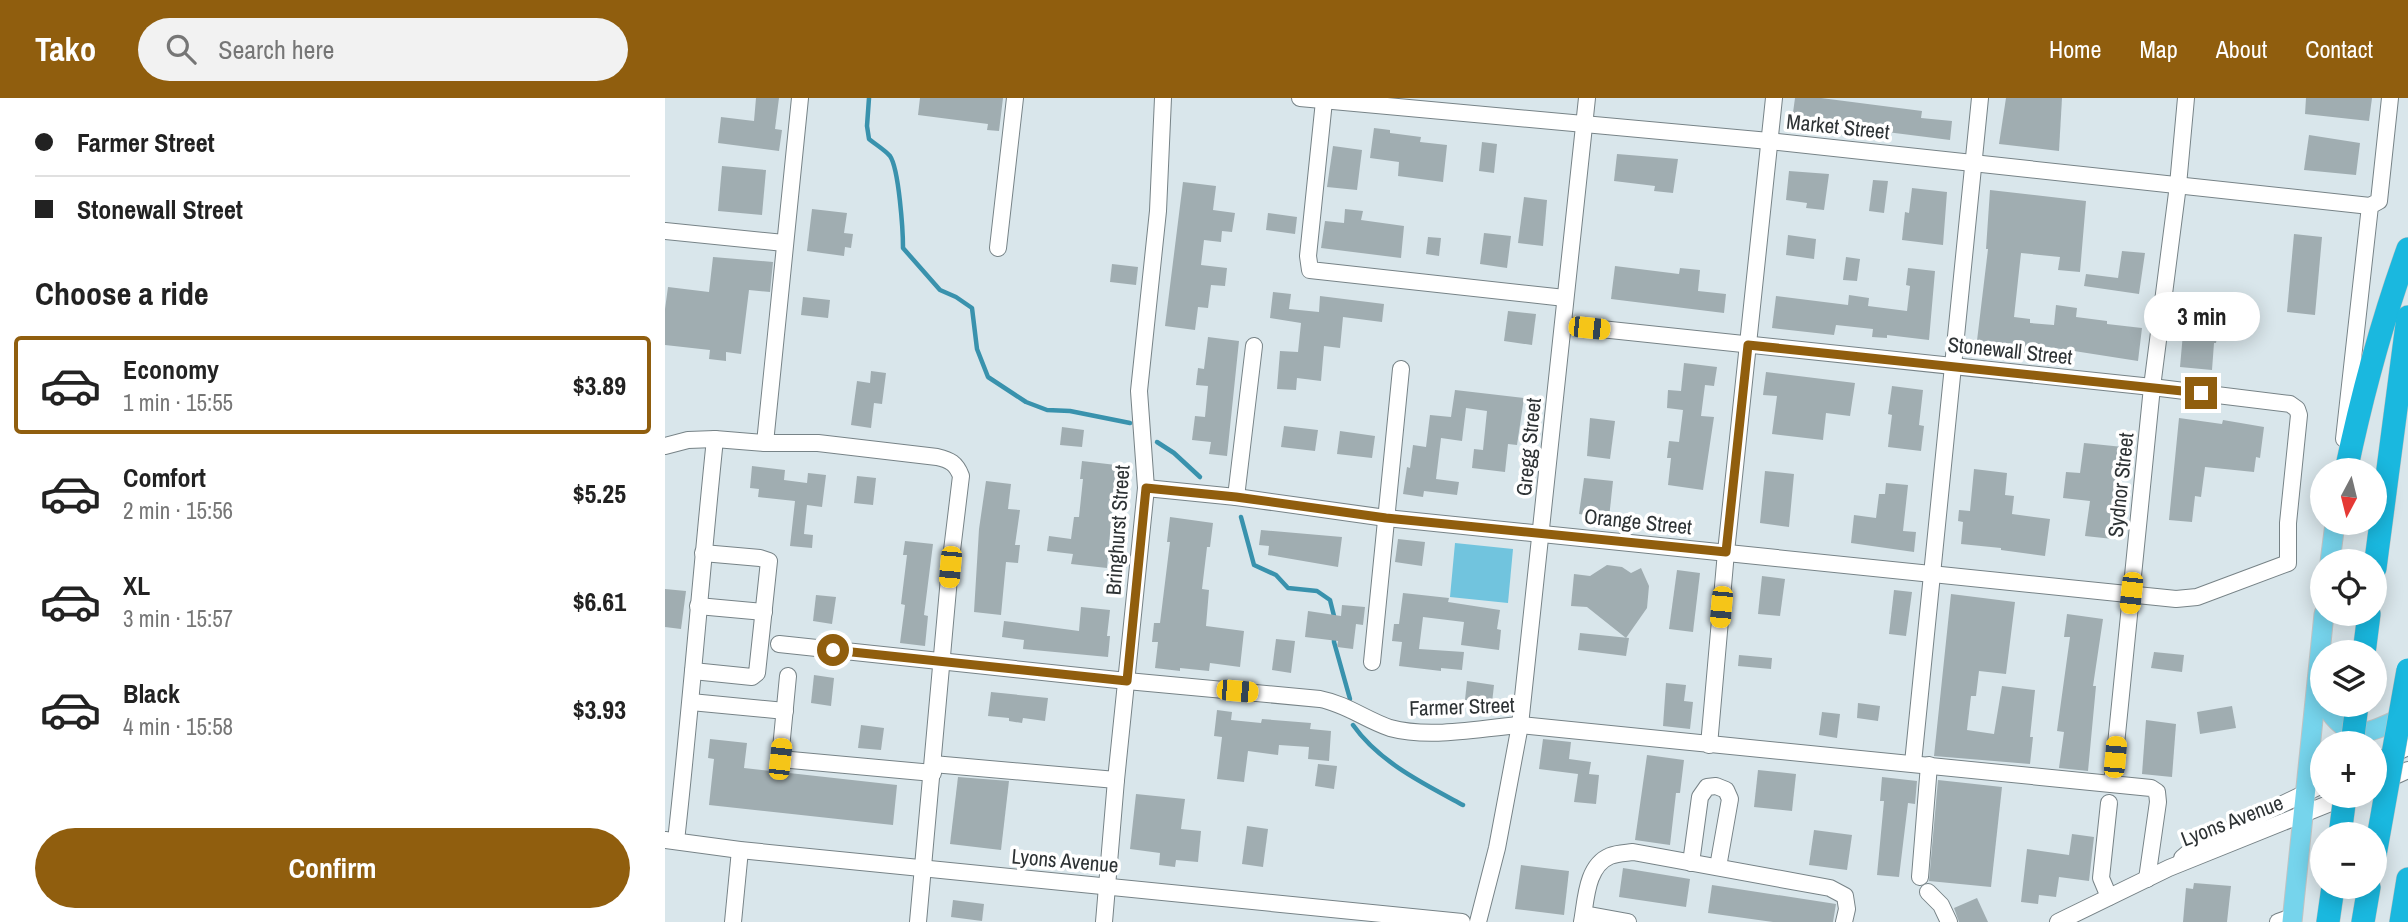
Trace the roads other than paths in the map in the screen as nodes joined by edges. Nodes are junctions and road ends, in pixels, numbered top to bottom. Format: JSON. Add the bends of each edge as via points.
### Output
{"nodes":[{"id":1,"x":800,"y":98,"type":"edge"},
{"id":2,"x":1015,"y":98,"type":"edge"},
{"id":3,"x":1163,"y":98,"type":"edge"},
{"id":4,"x":1300,"y":98,"type":"edge"},
{"id":5,"x":1587,"y":98,"type":"edge"},
{"id":6,"x":1774,"y":98,"type":"edge"},
{"id":7,"x":1980,"y":98,"type":"edge"},
{"id":8,"x":2186,"y":98,"type":"edge"},
{"id":9,"x":2391,"y":98,"type":"edge"},
{"id":10,"x":1324,"y":101,"type":"junction"},
{"id":11,"x":1584,"y":123,"type":"junction"},
{"id":12,"x":1769,"y":141,"type":"junction"},
{"id":13,"x":1973,"y":162,"type":"junction"},
{"id":14,"x":2178,"y":185,"type":"junction"},
{"id":15,"x":2371,"y":206,"type":"junction"},
{"id":16,"x":665,"y":231,"type":"edge"},
{"id":17,"x":784,"y":243,"type":"junction"},
{"id":18,"x":998,"y":248,"type":"dead end"},
{"id":19,"x":2408,"y":248,"type":"edge"},
{"id":20,"x":1565,"y":298,"type":"junction"},
{"id":21,"x":2408,"y":317,"type":"edge"},
{"id":22,"x":1563,"y":325,"type":"junction"},
{"id":23,"x":1748,"y":345,"type":"junction"},
{"id":24,"x":1254,"y":346,"type":"dead end"},
{"id":25,"x":1952,"y":366,"type":"junction"},
{"id":26,"x":1401,"y":369,"type":"dead end"},
{"id":27,"x":2152,"y":387,"type":"junction"},
{"id":28,"x":715,"y":439,"type":"junction"},
{"id":29,"x":765,"y":443,"type":"junction"},
{"id":30,"x":665,"y":446,"type":"edge"},
{"id":31,"x":2342,"y":458,"type":"edge"},
{"id":32,"x":2349,"y":458,"type":"edge"},
{"id":33,"x":1146,"y":488,"type":"junction"},
{"id":34,"x":1236,"y":497,"type":"junction"},
{"id":35,"x":1386,"y":518,"type":"junction"},
{"id":36,"x":1541,"y":533,"type":"junction"},
{"id":37,"x":2377,"y":549,"type":"edge"},
{"id":38,"x":703,"y":552,"type":"junction"},
{"id":39,"x":1726,"y":552,"type":"junction"},
{"id":40,"x":2288,"y":564,"type":"joint"},
{"id":41,"x":1932,"y":572,"type":"junction"},
{"id":42,"x":2131,"y":593,"type":"junction"},
{"id":43,"x":698,"y":606,"type":"junction"},
{"id":44,"x":764,"y":612,"type":"junction"},
{"id":45,"x":779,"y":644,"type":"dead end"},
{"id":46,"x":941,"y":661,"type":"junction"},
{"id":47,"x":1372,"y":662,"type":"dead end"},
{"id":48,"x":2408,"y":670,"type":"edge"},
{"id":49,"x":693,"y":671,"type":"junction"},
{"id":50,"x":788,"y":677,"type":"dead end"},
{"id":51,"x":1127,"y":681,"type":"junction"},
{"id":52,"x":691,"y":702,"type":"junction"},
{"id":53,"x":785,"y":711,"type":"junction"},
{"id":54,"x":2408,"y":715,"type":"edge"},
{"id":55,"x":2334,"y":717,"type":"edge"},
{"id":56,"x":1520,"y":725,"type":"junction"},
{"id":57,"x":1709,"y":745,"type":"junction"},
{"id":58,"x":2408,"y":747,"type":"edge"},
{"id":59,"x":2387,"y":757,"type":"edge"},
{"id":60,"x":1921,"y":764,"type":"junction"},
{"id":61,"x":933,"y":768,"type":"junction"},
{"id":62,"x":2408,"y":770,"type":"edge"},
{"id":63,"x":1116,"y":780,"type":"junction"},
{"id":64,"x":2387,"y":780,"type":"edge"},
{"id":65,"x":2112,"y":784,"type":"junction"},
{"id":66,"x":2310,"y":790,"type":"edge"},
{"id":67,"x":2310,"y":796,"type":"edge"},
{"id":68,"x":2109,"y":803,"type":"dead end"},
{"id":69,"x":2320,"y":808,"type":"edge"},
{"id":70,"x":2301,"y":817,"type":"junction"},
{"id":71,"x":2381,"y":822,"type":"edge"},
{"id":72,"x":670,"y":841,"type":"edge"},
{"id":73,"x":740,"y":850,"type":"junction"},
{"id":74,"x":1691,"y":863,"type":"junction"},
{"id":75,"x":1718,"y":867,"type":"junction"},
{"id":76,"x":2169,"y":868,"type":"junction"},
{"id":77,"x":924,"y":869,"type":"junction"},
{"id":78,"x":2147,"y":879,"type":"junction"},
{"id":79,"x":2408,"y":879,"type":"edge"},
{"id":80,"x":1107,"y":886,"type":"junction"},
{"id":81,"x":2109,"y":898,"type":"junction"},
{"id":82,"x":2331,"y":899,"type":"edge"},
{"id":83,"x":2367,"y":899,"type":"edge"},
{"id":84,"x":1583,"y":918,"type":"edge"},
{"id":85,"x":2287,"y":920,"type":"edge"},
{"id":86,"x":733,"y":922,"type":"edge"},
{"id":87,"x":918,"y":922,"type":"edge"},
{"id":88,"x":1104,"y":922,"type":"edge"},
{"id":89,"x":1462,"y":922,"type":"edge"},
{"id":90,"x":1478,"y":922,"type":"edge"},
{"id":91,"x":1628,"y":922,"type":"edge"},
{"id":92,"x":1844,"y":922,"type":"edge"},
{"id":93,"x":1949,"y":922,"type":"edge"},
{"id":94,"x":2059,"y":922,"type":"edge"},
{"id":95,"x":2328,"y":922,"type":"edge"},
{"id":96,"x":2363,"y":922,"type":"edge"},
{"id":97,"x":2401,"y":922,"type":"edge"}],
"edges":[{"from":1,"to":17,"type":"street"},
{"from":2,"to":18,"type":"street"},
{"from":3,"to":33,"type":"street","name":"Bringhurst Street","via":[[1158,211],[1139,391]]},
{"from":4,"to":10,"type":"street","name":"Market Street"},
{"from":5,"to":11,"type":"street","name":"Gregg Street"},
{"from":6,"to":12,"type":"street"},
{"from":7,"to":13,"type":"street"},
{"from":8,"to":14,"type":"street","name":"Sydnor Street"},
{"from":9,"to":15,"type":"street","via":[[2379,201]]},
{"from":10,"to":11,"type":"street","name":"Market Street"},
{"from":10,"to":20,"type":"street","via":[[1310,270]]},
{"from":11,"to":12,"type":"street","name":"Market Street"},
{"from":11,"to":20,"type":"street","name":"Gregg Street"},
{"from":12,"to":13,"type":"street","name":"Market Street"},
{"from":12,"to":23,"type":"street"},
{"from":13,"to":14,"type":"street","name":"Market Street"},
{"from":13,"to":25,"type":"street"},
{"from":14,"to":15,"type":"street","name":"Market Street"},
{"from":14,"to":27,"type":"street","name":"Sydnor Street"},
{"from":15,"to":31,"type":"street"},
{"from":16,"to":17,"type":"street"},
{"from":17,"to":29,"type":"street"},
{"from":19,"to":32,"type":"highway","via":[[2388,305]]},
{"from":20,"to":22,"type":"street","name":"Gregg Street"},
{"from":21,"to":37,"type":"highway"},
{"from":22,"to":23,"type":"street","name":"Stonewall Street"},
{"from":22,"to":36,"type":"street","name":"Gregg Street"},
{"from":23,"to":25,"type":"street","name":"Stonewall Street"},
{"from":23,"to":39,"type":"street"},
{"from":24,"to":34,"type":"street"},
{"from":25,"to":27,"type":"street","name":"Stonewall Street"},
{"from":25,"to":41,"type":"street"},
{"from":26,"to":35,"type":"street"},
{"from":27,"to":40,"type":"street","name":"Stonewall Street","via":[[2290,404],[2297,409]]},
{"from":27,"to":42,"type":"street","name":"Sydnor Street"},
{"from":28,"to":29,"type":"street"},
{"from":28,"to":30,"type":"street"},
{"from":28,"to":38,"type":"street"},
{"from":29,"to":46,"type":"street","via":[[818,443],[937,457],[957,466],[961,476]]},
{"from":33,"to":34,"type":"street","name":"Orange Street"},
{"from":33,"to":51,"type":"street","name":"Bringhurst Street"},
{"from":34,"to":35,"type":"street","name":"Orange Street"},
{"from":35,"to":36,"type":"street","name":"Orange Street"},
{"from":35,"to":47,"type":"street"},
{"from":36,"to":39,"type":"street","name":"Orange Street"},
{"from":36,"to":56,"type":"street","name":"Gregg Street"},
{"from":38,"to":43,"type":"street"},
{"from":38,"to":44,"type":"street","via":[[769,561]]},
{"from":39,"to":41,"type":"street","name":"Orange Street"},
{"from":39,"to":57,"type":"street"},
{"from":40,"to":42,"type":"street","name":"Orange Street","via":[[2197,597]]},
{"from":41,"to":42,"type":"street","name":"Orange Street"},
{"from":41,"to":60,"type":"street"},
{"from":42,"to":65,"type":"street","name":"Sydnor Street"},
{"from":43,"to":44,"type":"street"},
{"from":43,"to":49,"type":"street"},
{"from":44,"to":49,"type":"street","via":[[757,673],[752,677]]},
{"from":45,"to":46,"type":"street","name":"Farmer Street"},
{"from":46,"to":51,"type":"street","name":"Farmer Street"},
{"from":46,"to":61,"type":"street"},
{"from":48,"to":71,"type":"highway","bridge":true},
{"from":49,"to":52,"type":"street"},
{"from":50,"to":53,"type":"street"},
{"from":51,"to":56,"type":"street","name":"Farmer Street","via":[[1320,699],[1389,727],[1419,733]]},
{"from":51,"to":63,"type":"street","name":"Bringhurst Street"},
{"from":52,"to":53,"type":"street"},
{"from":52,"to":72,"type":"street"},
{"from":53,"to":61,"type":"street","via":[[780,759]]},
{"from":54,"to":55,"type":"main road","via":[[2359,732],[2340,726]]},
{"from":56,"to":57,"type":"street","name":"Farmer Street"},
{"from":56,"to":90,"type":"street","name":"Gregg Street"},
{"from":57,"to":60,"type":"street","name":"Farmer Street"},
{"from":58,"to":59,"type":"street"},
{"from":60,"to":65,"type":"street","name":"Farmer Street"},
{"from":60,"to":93,"type":"street","via":[[1924,885]]},
{"from":61,"to":63,"type":"street"},
{"from":61,"to":77,"type":"street"},
{"from":62,"to":64,"type":"street"},
{"from":63,"to":80,"type":"street","name":"Bringhurst Street"},
{"from":65,"to":78,"type":"street","via":[[2157,792]]},
{"from":66,"to":76,"type":"street","name":"Lyons Avenue","via":[[2196,846]]},
{"from":67,"to":70,"type":"main road"},
{"from":68,"to":81,"type":"street","via":[[2101,878]]},
{"from":69,"to":70,"type":"street","name":"Lyons Avenue"},
{"from":70,"to":76,"type":"street","name":"Lyons Avenue"},
{"from":70,"to":85,"type":"main road"},
{"from":72,"to":73,"type":"street","name":"Lyons Avenue"},
{"from":73,"to":77,"type":"street","name":"Lyons Avenue"},
{"from":73,"to":86,"type":"street"},
{"from":74,"to":75,"type":"street"},
{"from":74,"to":75,"type":"street","via":[[1700,797],[1707,787],[1716,786],[1726,790],[1730,799]]},
{"from":74,"to":84,"type":"street","via":[[1633,852],[1609,856],[1589,881]]},
{"from":75,"to":92,"type":"street","via":[[1830,888],[1845,896]]},
{"from":76,"to":78,"type":"street","name":"Lyons Avenue"},
{"from":77,"to":80,"type":"street","name":"Lyons Avenue"},
{"from":77,"to":87,"type":"street"},
{"from":78,"to":81,"type":"street","name":"Lyons Avenue"},
{"from":79,"to":97,"type":"highway"},
{"from":80,"to":88,"type":"street","name":"Bringhurst Street"},
{"from":80,"to":89,"type":"street","name":"Lyons Avenue"},
{"from":81,"to":94,"type":"street","name":"Lyons Avenue"},
{"from":82,"to":95,"type":"highway"},
{"from":83,"to":96,"type":"highway"},
{"from":84,"to":91,"type":"street"}]}
